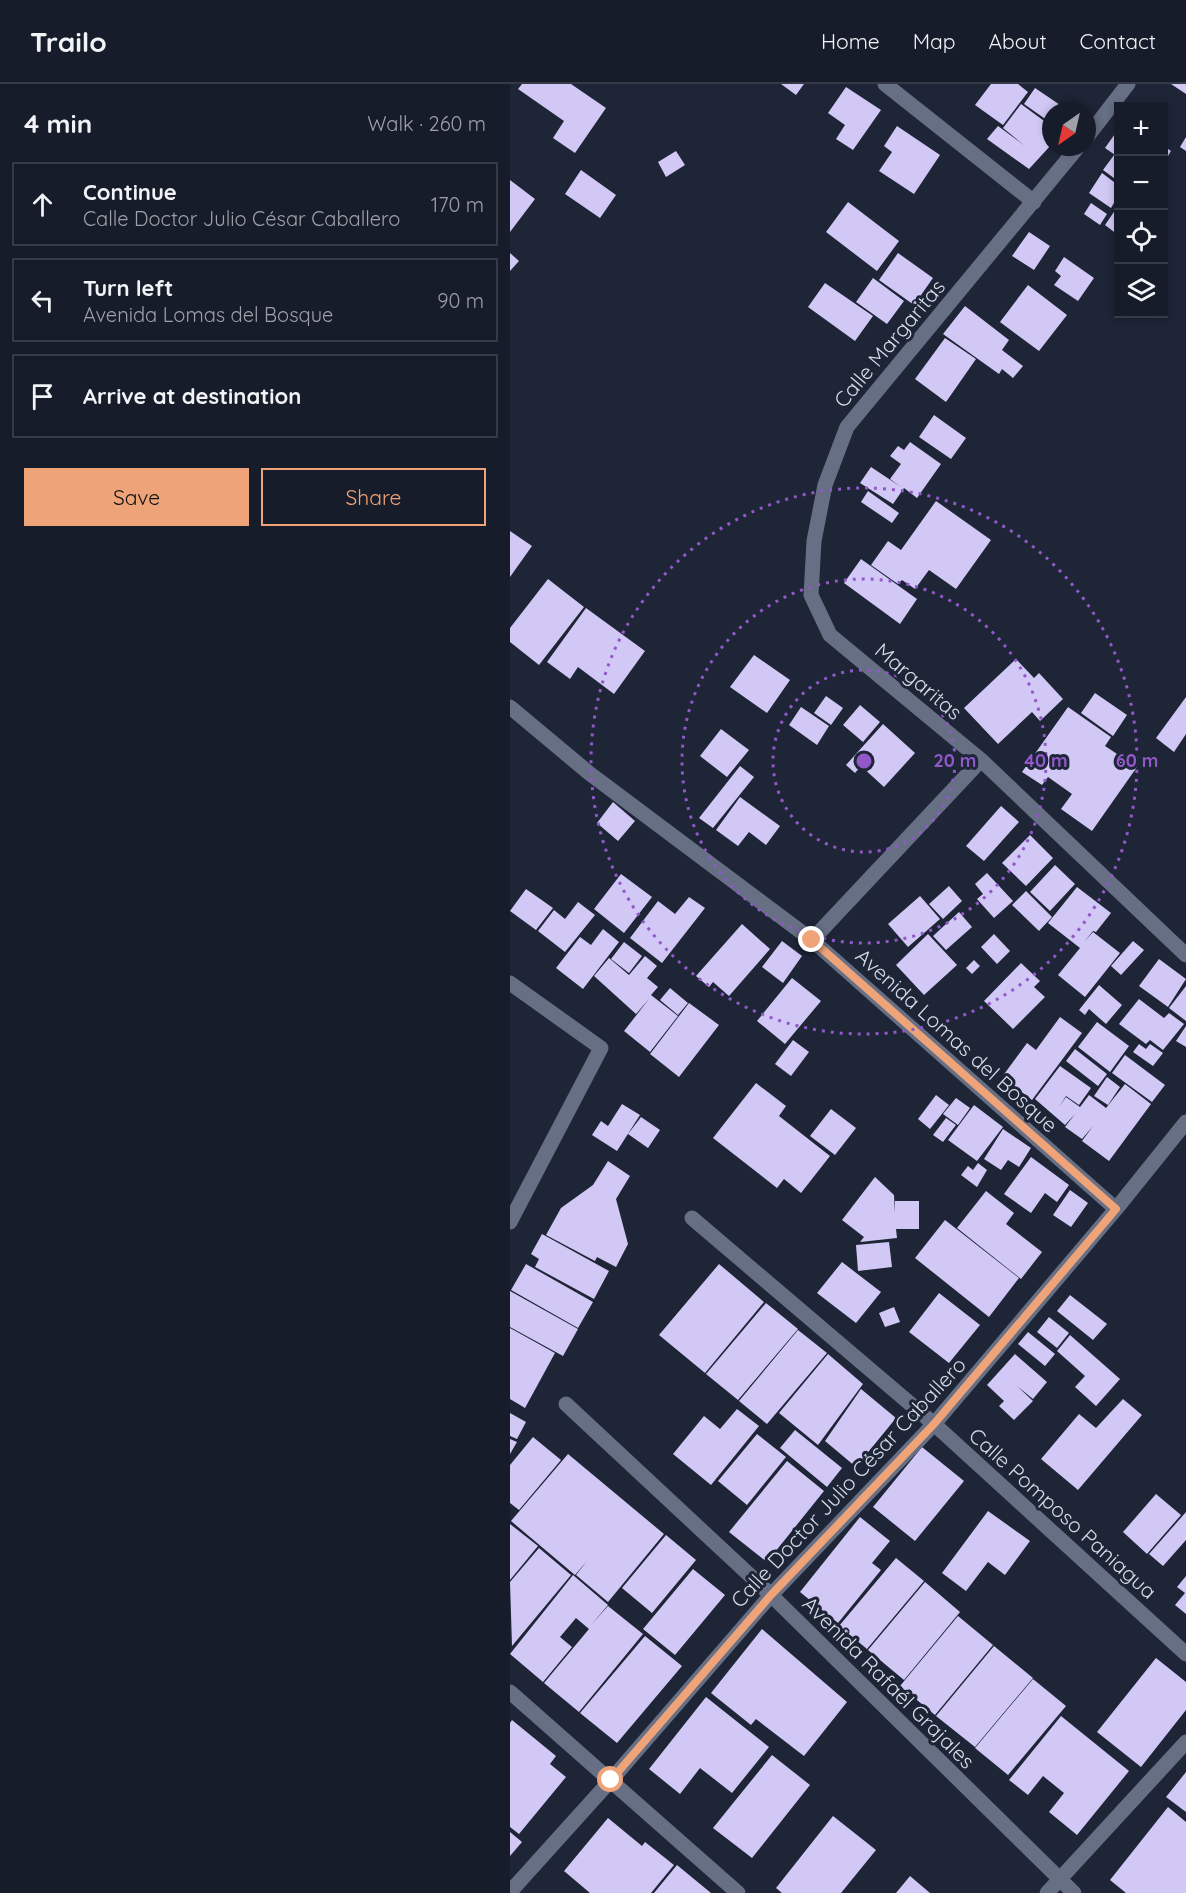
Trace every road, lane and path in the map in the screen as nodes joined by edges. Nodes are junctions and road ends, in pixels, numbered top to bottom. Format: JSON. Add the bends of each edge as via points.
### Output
{"nodes":[{"id":1,"x":885,"y":84,"type":"edge"},
{"id":2,"x":1128,"y":84,"type":"edge"},
{"id":3,"x":1096,"y":126,"type":"edge"},
{"id":4,"x":1071,"y":156,"type":"edge"},
{"id":5,"x":1034,"y":202,"type":"junction"},
{"id":6,"x":830,"y":635,"type":"joint"},
{"id":7,"x":510,"y":707,"type":"edge"},
{"id":8,"x":981,"y":760,"type":"junction"},
{"id":9,"x":812,"y":940,"type":"junction"},
{"id":10,"x":1186,"y":955,"type":"edge"},
{"id":11,"x":510,"y":983,"type":"edge"},
{"id":12,"x":1184,"y":1130,"type":"edge"},
{"id":13,"x":1116,"y":1209,"type":"junction"},
{"id":14,"x":692,"y":1218,"type":"dead end"},
{"id":15,"x":510,"y":1222,"type":"edge"},
{"id":16,"x":566,"y":1404,"type":"dead end"},
{"id":17,"x":934,"y":1424,"type":"junction"},
{"id":18,"x":771,"y":1595,"type":"junction"},
{"id":19,"x":1186,"y":1654,"type":"edge"},
{"id":20,"x":510,"y":1692,"type":"edge"},
{"id":21,"x":1186,"y":1742,"type":"edge"},
{"id":22,"x":611,"y":1780,"type":"junction"},
{"id":23,"x":1059,"y":1880,"type":"junction"},
{"id":24,"x":510,"y":1892,"type":"edge"},
{"id":25,"x":738,"y":1893,"type":"edge"},
{"id":26,"x":1047,"y":1893,"type":"edge"},
{"id":27,"x":1074,"y":1893,"type":"edge"}],
"edges":[{"from":1,"to":5,"type":"street"},
{"from":2,"to":3,"type":"street"},
{"from":4,"to":5,"type":"street","name":"Calle Margaritas"},
{"from":5,"to":6,"type":"street","name":"Calle Margaritas","via":[[847,427],[825,485],[814,542],[811,595]]},
{"from":6,"to":8,"type":"street","name":"Margaritas"},
{"from":7,"to":9,"type":"street","name":"Avenida Lomas del Bosque","via":[[589,773]]},
{"from":8,"to":9,"type":"street"},
{"from":8,"to":10,"type":"street","name":"Margaritas"},
{"from":9,"to":13,"type":"street","name":"Avenida Lomas del Bosque"},
{"from":11,"to":15,"type":"street","via":[[601,1048]]},
{"from":12,"to":13,"type":"street","name":"Calle Doctor Julio César Caballero"},
{"from":13,"to":17,"type":"street","name":"Calle Doctor Julio César Caballero"},
{"from":14,"to":17,"type":"street","name":"Calle Pomposo Paniagua"},
{"from":16,"to":18,"type":"street","name":"Avenida Rafaél Grajales"},
{"from":17,"to":18,"type":"street","name":"Calle Doctor Julio César Caballero"},
{"from":17,"to":19,"type":"street","name":"Calle Pomposo Paniagua"},
{"from":18,"to":22,"type":"street","name":"Calle Doctor Julio César Caballero"},
{"from":18,"to":23,"type":"street","name":"Avenida Rafaél Grajales"},
{"from":20,"to":22,"type":"street"},
{"from":21,"to":23,"type":"street"},
{"from":22,"to":24,"type":"street","name":"Calle Doctor Julio César Caballero"},
{"from":22,"to":25,"type":"street"},
{"from":23,"to":26,"type":"street"},
{"from":23,"to":27,"type":"street","name":"Avenida Rafaél Grajales"}]}
